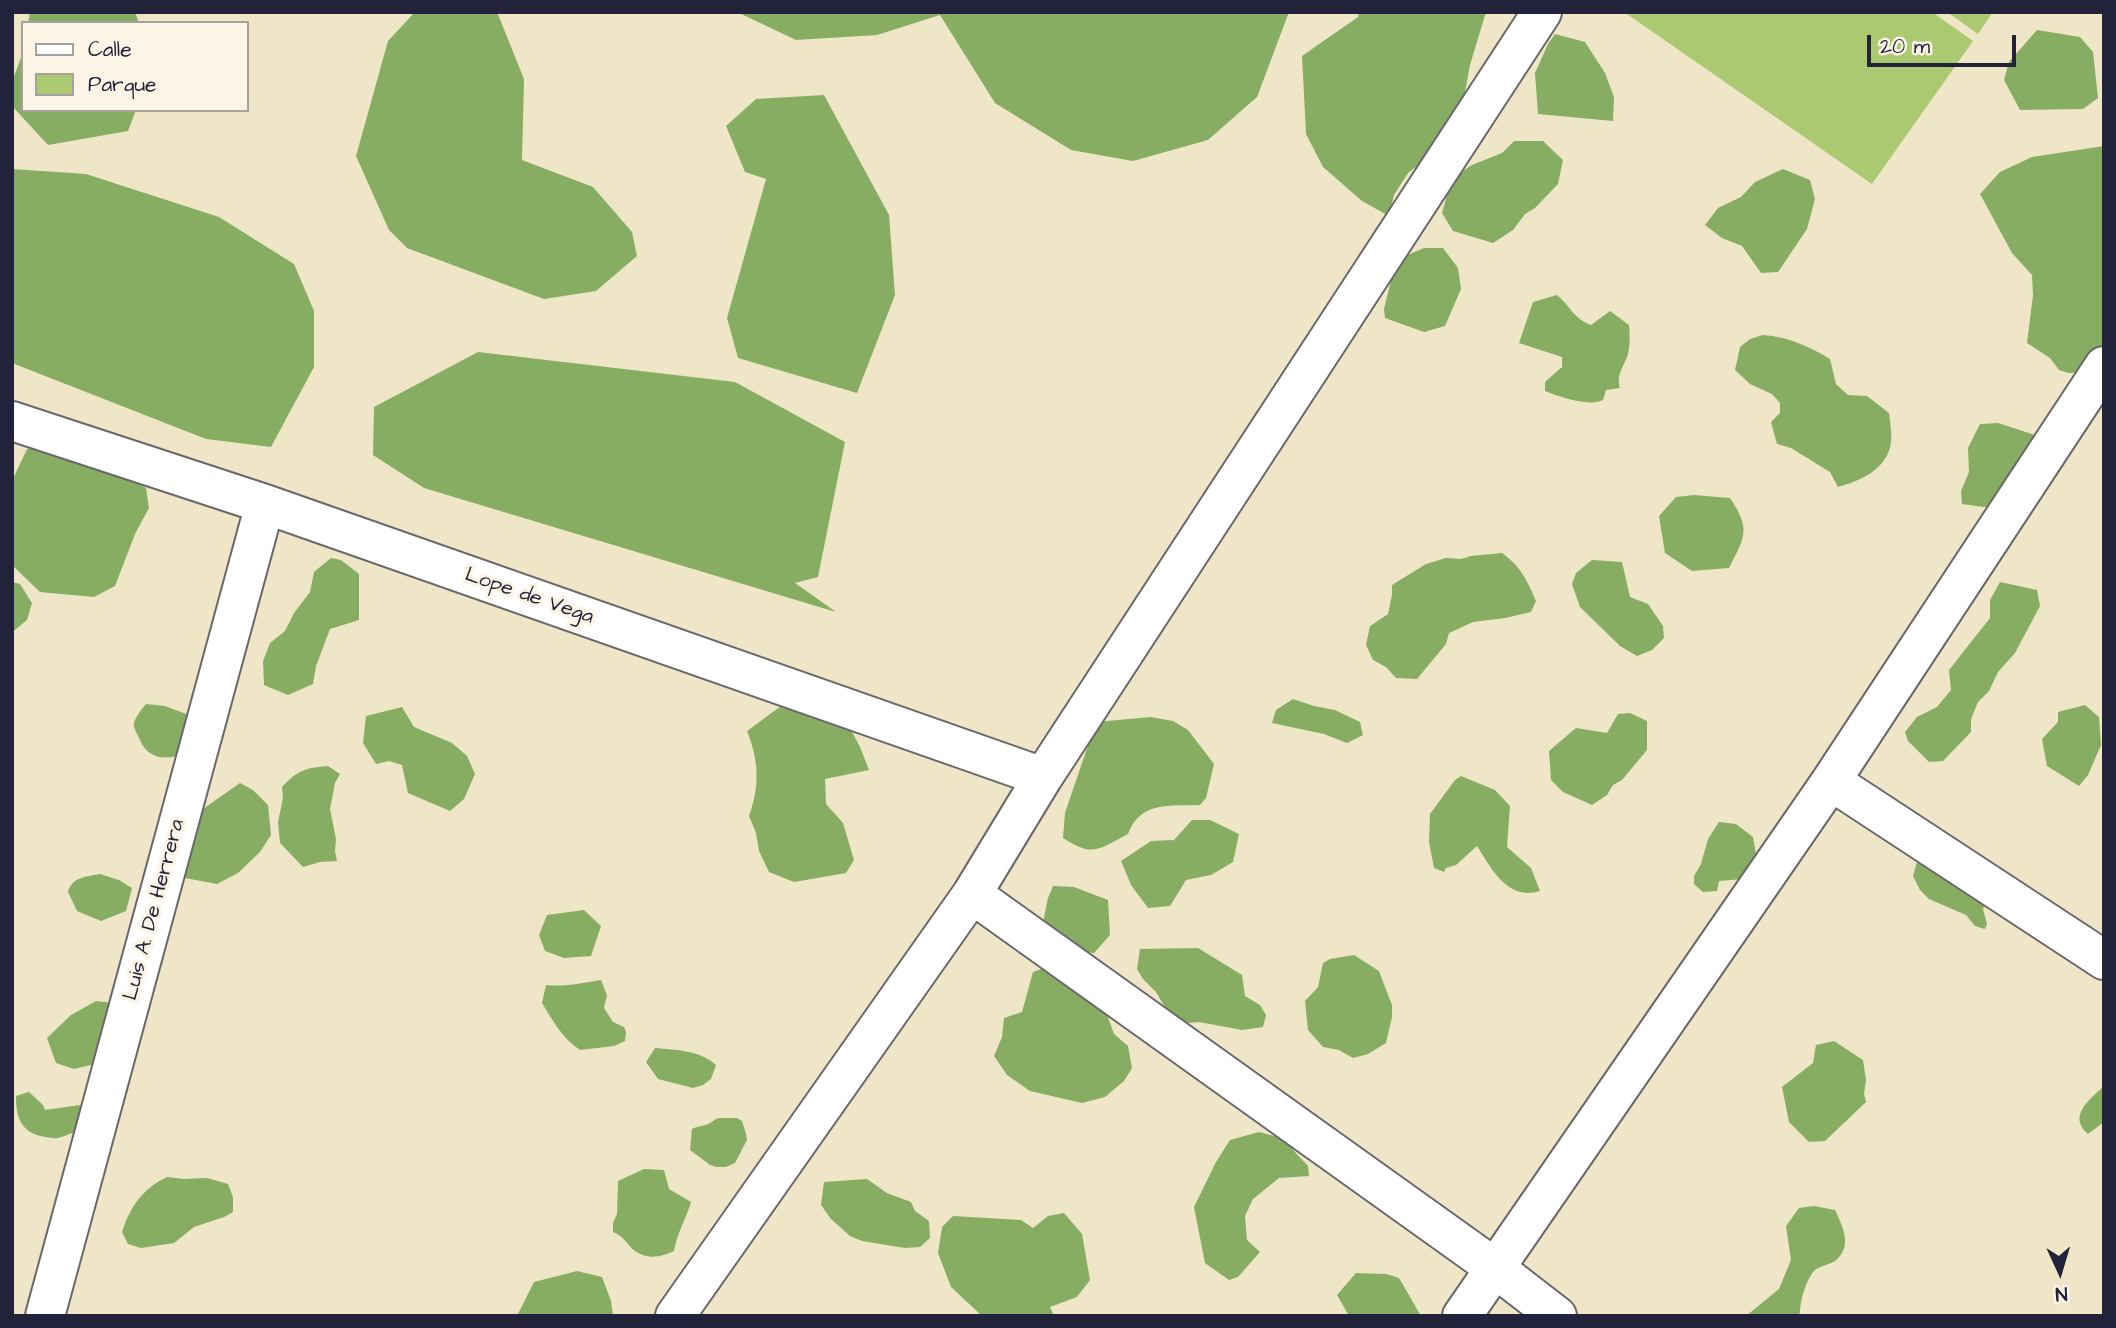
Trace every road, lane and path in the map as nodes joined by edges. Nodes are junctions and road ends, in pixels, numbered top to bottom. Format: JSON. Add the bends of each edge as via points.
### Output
{"nodes":[{"id":1,"x":1542,"y":12,"type":"edge"},
{"id":2,"x":2104,"y":366,"type":"edge"},
{"id":3,"x":12,"y":421,"type":"edge"},
{"id":4,"x":265,"y":505,"type":"junction"},
{"id":5,"x":1043,"y":777,"type":"junction"},
{"id":6,"x":1831,"y":781,"type":"junction"},
{"id":7,"x":971,"y":894,"type":"junction"},
{"id":8,"x":2104,"y":960,"type":"edge"},
{"id":9,"x":1495,"y":1268,"type":"junction"},
{"id":10,"x":45,"y":1316,"type":"edge"},
{"id":11,"x":675,"y":1316,"type":"edge"},
{"id":12,"x":1462,"y":1316,"type":"edge"},
{"id":13,"x":1557,"y":1316,"type":"edge"}],
"edges":[{"from":1,"to":5,"type":"street"},
{"from":2,"to":6,"type":"street"},
{"from":3,"to":4,"type":"street","name":"Lope de Vega"},
{"from":4,"to":5,"type":"street","name":"Lope de Vega"},
{"from":4,"to":10,"type":"street","name":"Luis A. De Herrera"},
{"from":5,"to":7,"type":"street"},
{"from":6,"to":8,"type":"street"},
{"from":6,"to":9,"type":"street"},
{"from":7,"to":9,"type":"street"},
{"from":7,"to":11,"type":"street"},
{"from":9,"to":12,"type":"street"},
{"from":9,"to":13,"type":"street"}]}
